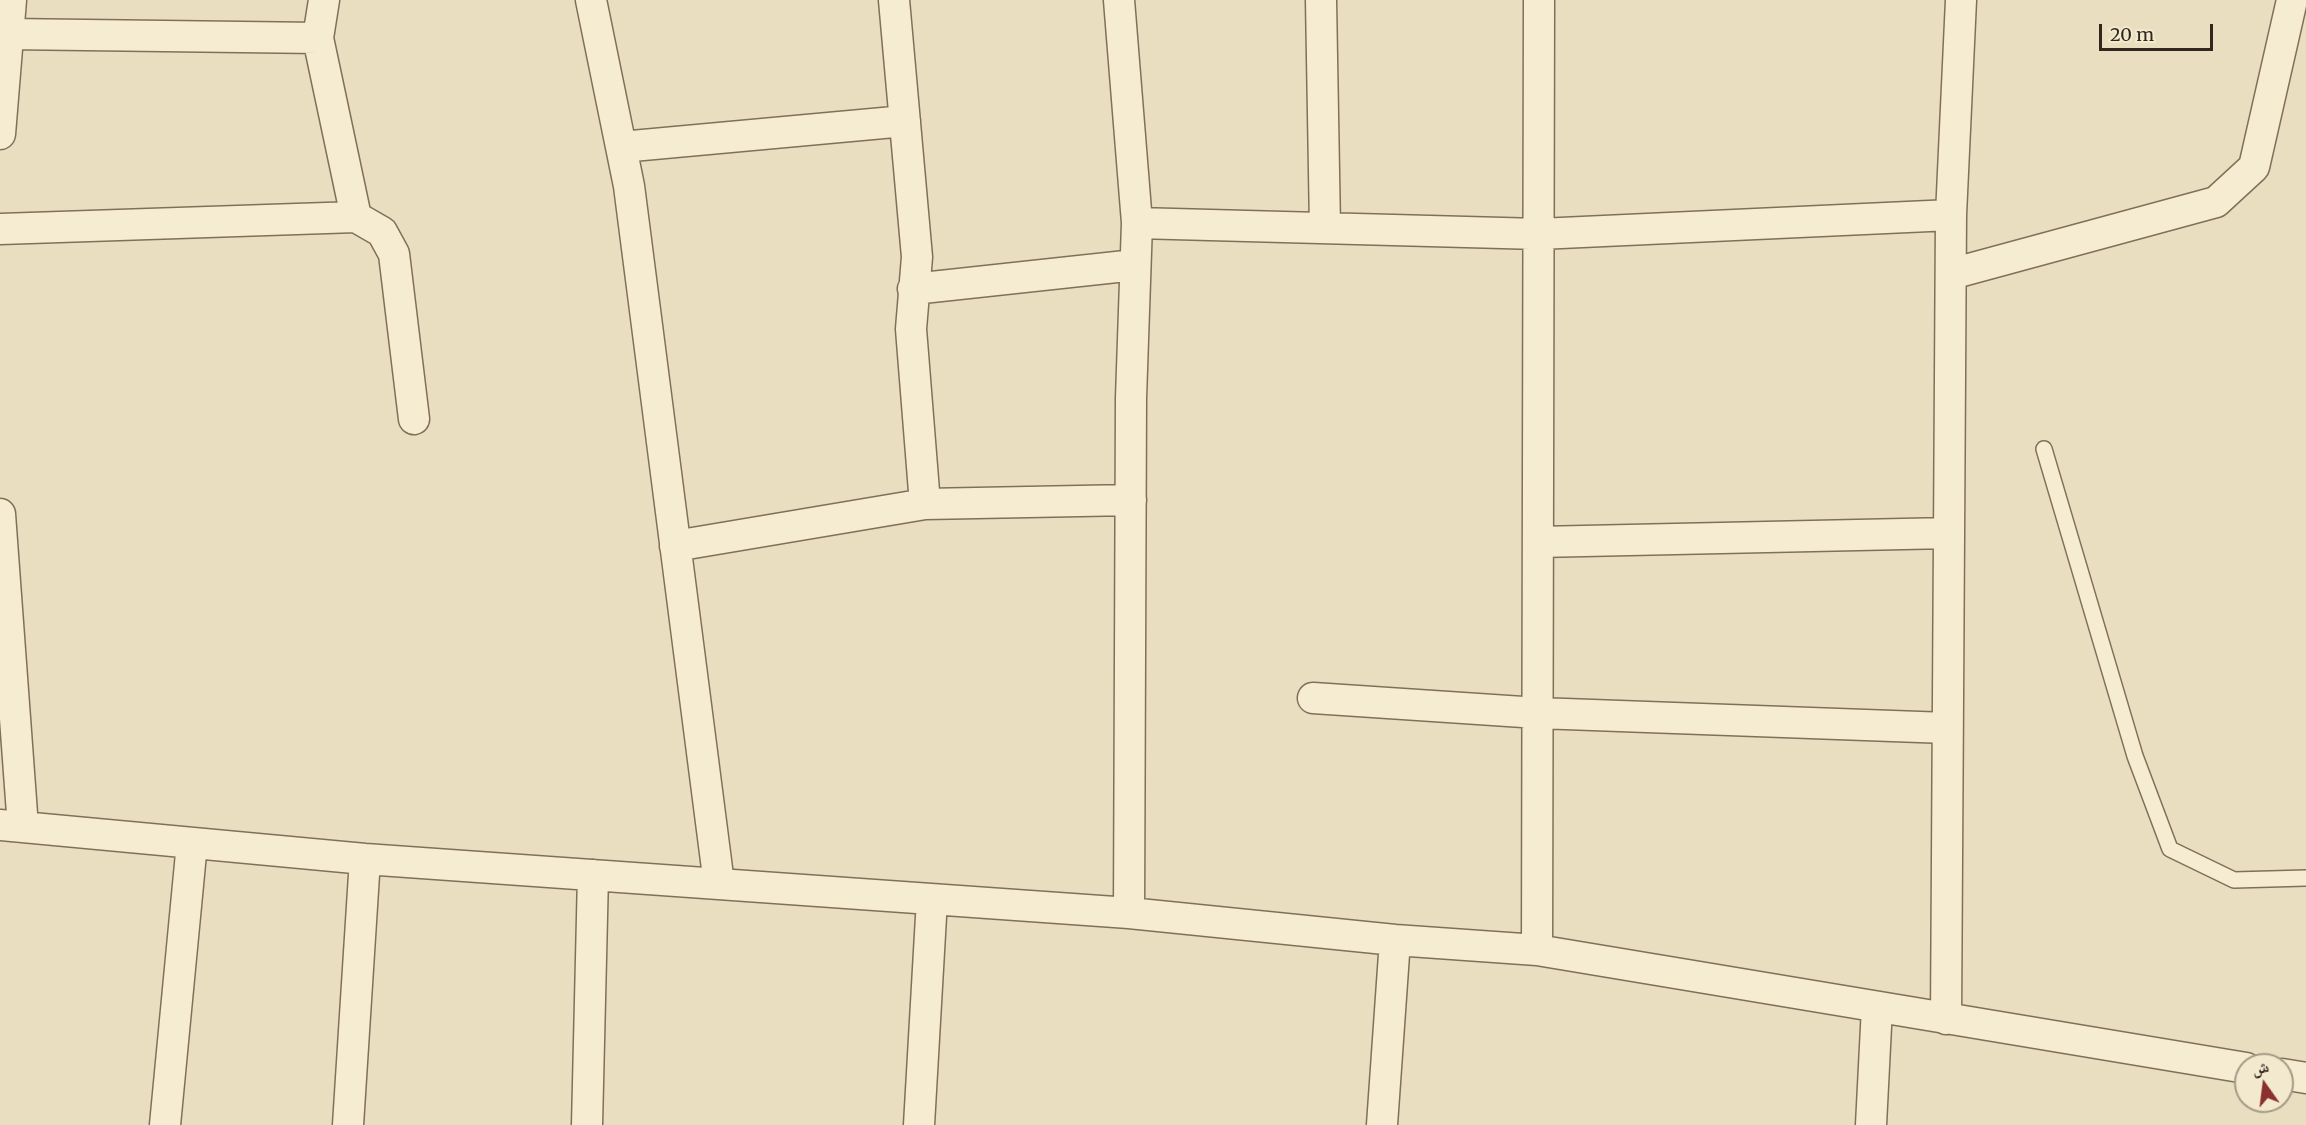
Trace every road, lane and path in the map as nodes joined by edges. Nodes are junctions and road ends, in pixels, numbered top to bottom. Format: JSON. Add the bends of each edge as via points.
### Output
{"nodes":[{"id":1,"x":11,"y":0,"type":"edge"},
{"id":2,"x":324,"y":0,"type":"edge"},
{"id":3,"x":894,"y":0,"type":"edge"},
{"id":4,"x":1119,"y":0,"type":"edge"},
{"id":5,"x":1321,"y":0,"type":"edge"},
{"id":6,"x":1539,"y":0,"type":"edge"},
{"id":7,"x":1961,"y":0,"type":"edge"},
{"id":8,"x":2292,"y":0,"type":"edge"},
{"id":9,"x":600,"y":1,"type":"edge"},
{"id":10,"x":8,"y":34,"type":"junction"},
{"id":11,"x":318,"y":38,"type":"junction"},
{"id":12,"x":905,"y":121,"type":"junction"},
{"id":13,"x":0,"y":134,"type":"edge"},
{"id":14,"x":621,"y":147,"type":"junction"},
{"id":15,"x":1951,"y":215,"type":"junction"},
{"id":16,"x":356,"y":217,"type":"junction"},
{"id":17,"x":1137,"y":224,"type":"junction"},
{"id":18,"x":1325,"y":228,"type":"junction"},
{"id":19,"x":0,"y":229,"type":"edge"},
{"id":20,"x":1539,"y":234,"type":"junction"},
{"id":21,"x":1135,"y":265,"type":"junction"},
{"id":22,"x":1951,"y":274,"type":"junction"},
{"id":23,"x":913,"y":289,"type":"junction"},
{"id":24,"x":414,"y":419,"type":"dead end"},
{"id":25,"x":2044,"y":449,"type":"dead end"},
{"id":26,"x":1131,"y":500,"type":"junction"},
{"id":27,"x":925,"y":504,"type":"junction"},
{"id":28,"x":0,"y":514,"type":"edge"},
{"id":29,"x":1949,"y":533,"type":"junction"},
{"id":30,"x":1538,"y":542,"type":"junction"},
{"id":31,"x":675,"y":546,"type":"junction"},
{"id":32,"x":1313,"y":699,"type":"dead end"},
{"id":33,"x":1538,"y":713,"type":"junction"},
{"id":34,"x":1947,"y":728,"type":"junction"},
{"id":35,"x":12,"y":826,"type":"edge"},
{"id":36,"x":192,"y":843,"type":"junction"},
{"id":37,"x":365,"y":859,"type":"junction"},
{"id":38,"x":593,"y":875,"type":"junction"},
{"id":39,"x":2306,"y":878,"type":"edge"},
{"id":40,"x":719,"y":884,"type":"junction"},
{"id":41,"x":932,"y":899,"type":"junction"},
{"id":42,"x":1129,"y":913,"type":"junction"},
{"id":43,"x":1395,"y":940,"type":"junction"},
{"id":44,"x":1537,"y":951,"type":"junction"},
{"id":45,"x":1877,"y":1007,"type":"junction"},
{"id":46,"x":1946,"y":1019,"type":"junction"},
{"id":47,"x":2234,"y":1066,"type":"edge"},
{"id":48,"x":165,"y":1125,"type":"edge"},
{"id":49,"x":348,"y":1125,"type":"edge"},
{"id":50,"x":587,"y":1125,"type":"edge"},
{"id":51,"x":919,"y":1125,"type":"edge"},
{"id":52,"x":1382,"y":1125,"type":"edge"},
{"id":53,"x":1871,"y":1125,"type":"edge"}],
"edges":[{"from":1,"to":10,"type":"street"},
{"from":2,"to":11,"type":"street"},
{"from":3,"to":12,"type":"street"},
{"from":4,"to":17,"type":"street"},
{"from":5,"to":18,"type":"street"},
{"from":6,"to":20,"type":"street"},
{"from":7,"to":15,"type":"street"},
{"from":8,"to":22,"type":"street","via":[[2254,167],[2216,202]]},
{"from":9,"to":14,"type":"street"},
{"from":10,"to":11,"type":"street"},
{"from":10,"to":13,"type":"street"},
{"from":11,"to":16,"type":"street"},
{"from":12,"to":14,"type":"street"},
{"from":12,"to":23,"type":"street","via":[[917,257]]},
{"from":14,"to":31,"type":"street"},
{"from":15,"to":20,"type":"street"},
{"from":15,"to":22,"type":"street"},
{"from":16,"to":19,"type":"street"},
{"from":16,"to":24,"type":"street","via":[[382,232],[394,254]]},
{"from":17,"to":18,"type":"street"},
{"from":17,"to":21,"type":"street"},
{"from":18,"to":20,"type":"street"},
{"from":20,"to":30,"type":"street"},
{"from":21,"to":23,"type":"street"},
{"from":21,"to":26,"type":"street"},
{"from":22,"to":29,"type":"street"},
{"from":23,"to":27,"type":"street","via":[[911,328]]},
{"from":25,"to":39,"type":"lane","via":[[2135,756],[2170,849],[2234,880]]},
{"from":26,"to":27,"type":"street"},
{"from":26,"to":42,"type":"street"},
{"from":27,"to":31,"type":"street"},
{"from":28,"to":35,"type":"street"},
{"from":29,"to":30,"type":"street"},
{"from":29,"to":34,"type":"street"},
{"from":30,"to":33,"type":"street"},
{"from":31,"to":40,"type":"street"},
{"from":32,"to":33,"type":"street"},
{"from":33,"to":34,"type":"street"},
{"from":33,"to":44,"type":"street"},
{"from":34,"to":46,"type":"street"},
{"from":35,"to":36,"type":"street"},
{"from":36,"to":37,"type":"street"},
{"from":36,"to":48,"type":"street"},
{"from":37,"to":38,"type":"street"},
{"from":37,"to":49,"type":"street"},
{"from":38,"to":40,"type":"street"},
{"from":38,"to":50,"type":"street"},
{"from":40,"to":41,"type":"street"},
{"from":41,"to":42,"type":"street"},
{"from":41,"to":51,"type":"street"},
{"from":42,"to":43,"type":"street"},
{"from":43,"to":44,"type":"street"},
{"from":43,"to":52,"type":"street"},
{"from":44,"to":45,"type":"street"},
{"from":45,"to":46,"type":"street"},
{"from":45,"to":53,"type":"street"},
{"from":46,"to":47,"type":"street"}]}
